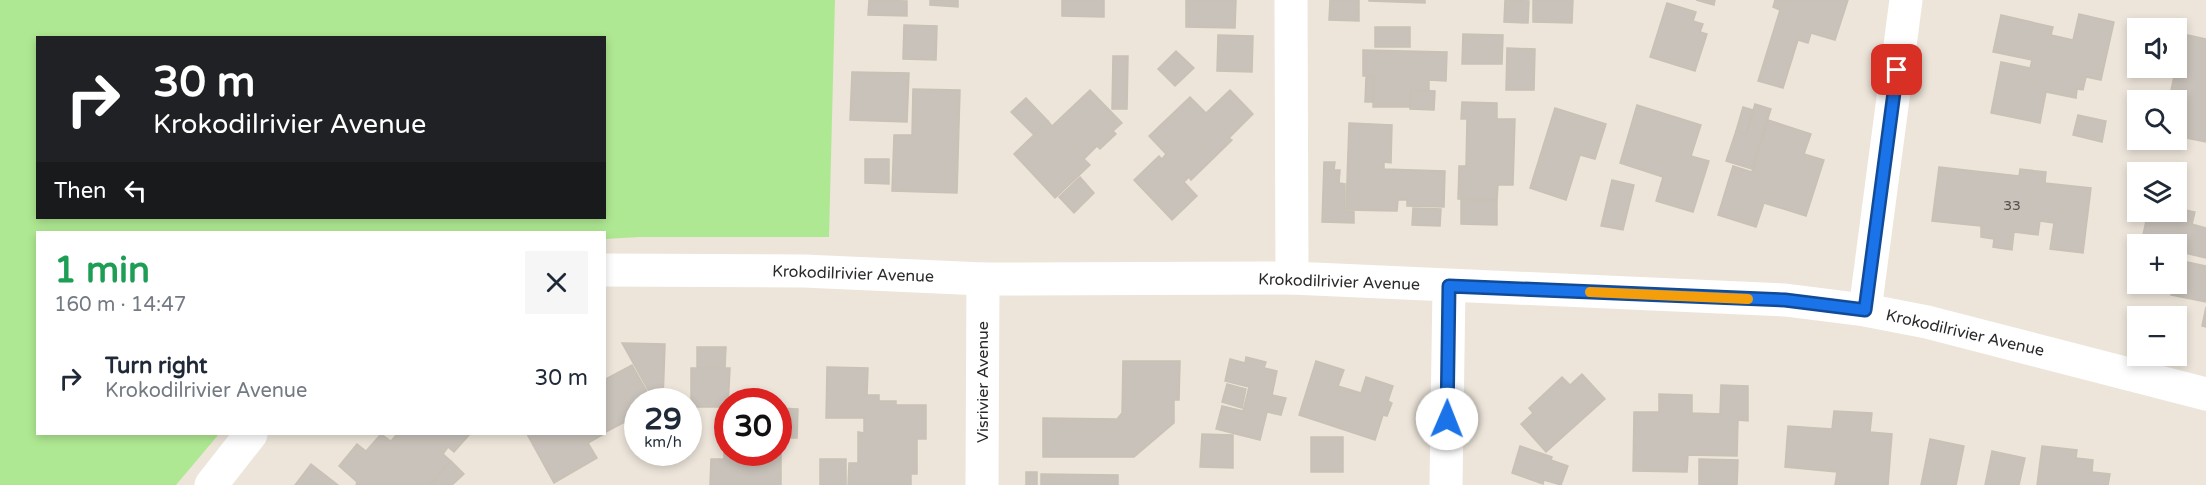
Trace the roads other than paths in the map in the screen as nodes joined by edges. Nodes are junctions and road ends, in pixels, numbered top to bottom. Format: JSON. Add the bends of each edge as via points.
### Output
{"nodes":[{"id":1,"x":1291,"y":0,"type":"edge"},
{"id":2,"x":1906,"y":0,"type":"edge"},
{"id":3,"x":606,"y":270,"type":"edge"},
{"id":4,"x":1292,"y":278,"type":"junction"},
{"id":5,"x":983,"y":279,"type":"junction"},
{"id":6,"x":1449,"y":286,"type":"junction"},
{"id":7,"x":1865,"y":310,"type":"junction"},
{"id":8,"x":2206,"y":394,"type":"edge"},
{"id":9,"x":250,"y":435,"type":"edge"},
{"id":10,"x":211,"y":485,"type":"edge"},
{"id":11,"x":982,"y":485,"type":"edge"},
{"id":12,"x":1446,"y":485,"type":"edge"}],
"edges":[{"from":1,"to":4,"type":"street"},
{"from":2,"to":7,"type":"street"},
{"from":3,"to":5,"type":"street","name":"Krokodilrivier Avenue","via":[[804,271]]},
{"from":4,"to":5,"type":"street","name":"Krokodilrivier Avenue"},
{"from":4,"to":6,"type":"street","name":"Krokodilrivier Avenue"},
{"from":5,"to":11,"type":"street","name":"Visrivier Avenue"},
{"from":6,"to":7,"type":"street","name":"Krokodilrivier Avenue","via":[[1785,300]]},
{"from":6,"to":12,"type":"street"},
{"from":7,"to":8,"type":"street","name":"Krokodilrivier Avenue","via":[[1927,322]]},
{"from":9,"to":10,"type":"street"}]}
